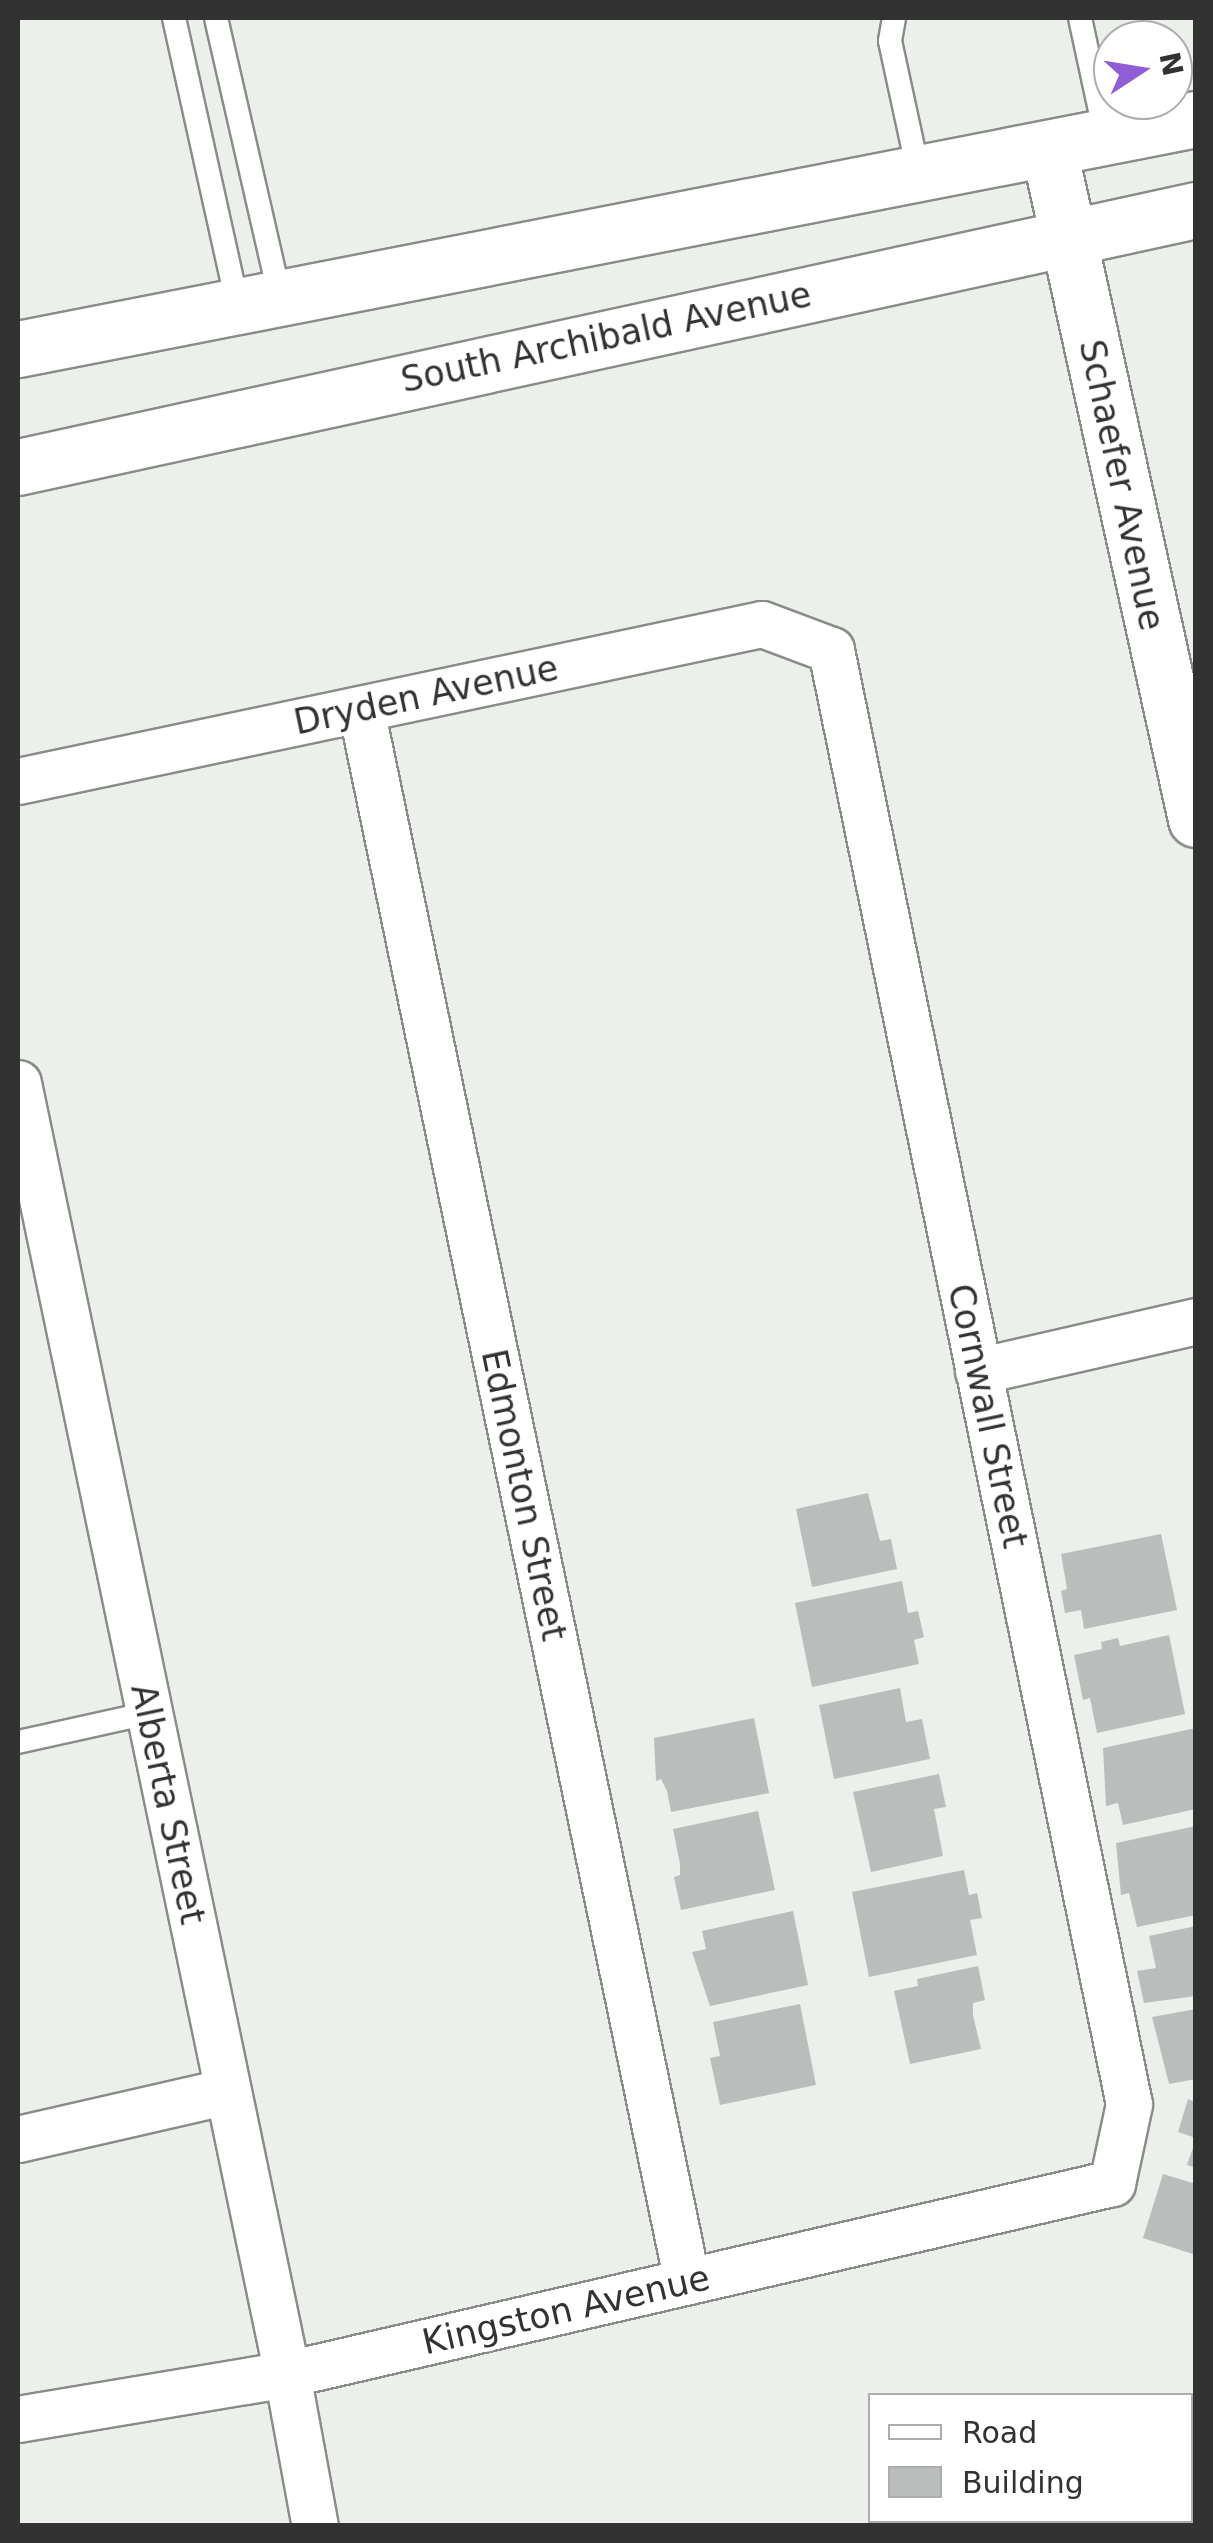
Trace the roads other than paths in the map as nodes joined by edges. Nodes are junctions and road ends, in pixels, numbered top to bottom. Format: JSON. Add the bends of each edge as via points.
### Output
{"nodes":[{"id":1,"x":174,"y":18,"type":"edge"},
{"id":2,"x":216,"y":18,"type":"edge"},
{"id":3,"x":894,"y":18,"type":"edge"},
{"id":4,"x":1080,"y":18,"type":"edge"},
{"id":5,"x":1196,"y":119,"type":"edge"},
{"id":6,"x":1106,"y":138,"type":"junction"},
{"id":7,"x":1049,"y":150,"type":"junction"},
{"id":8,"x":919,"y":175,"type":"junction"},
{"id":9,"x":1196,"y":210,"type":"edge"},
{"id":10,"x":1068,"y":236,"type":"junction"},
{"id":11,"x":259,"y":302,"type":"junction"},
{"id":12,"x":18,"y":348,"type":"edge"},
{"id":13,"x":18,"y":466,"type":"edge"},
{"id":14,"x":831,"y":650,"type":"joint"},
{"id":15,"x":362,"y":709,"type":"junction"},
{"id":16,"x":18,"y":781,"type":"edge"},
{"id":17,"x":1196,"y":820,"type":"edge"},
{"id":18,"x":18,"y":1089,"type":"edge"},
{"id":19,"x":1196,"y":1321,"type":"edge"},
{"id":20,"x":978,"y":1371,"type":"junction"},
{"id":21,"x":150,"y":1713,"type":"junction"},
{"id":22,"x":18,"y":1742,"type":"edge"},
{"id":23,"x":228,"y":2092,"type":"junction"},
{"id":24,"x":18,"y":2139,"type":"edge"},
{"id":25,"x":1112,"y":2182,"type":"joint"},
{"id":26,"x":687,"y":2282,"type":"junction"},
{"id":27,"x":287,"y":2374,"type":"junction"},
{"id":28,"x":18,"y":2419,"type":"edge"},
{"id":29,"x":314,"y":2526,"type":"edge"}],
"edges":[{"from":1,"to":11,"type":"lane"},
{"from":2,"to":11,"type":"lane"},
{"from":3,"to":8,"type":"lane","via":[[890,41]]},
{"from":4,"to":6,"type":"lane"},
{"from":5,"to":6,"type":"main road"},
{"from":6,"to":7,"type":"main road"},
{"from":7,"to":8,"type":"main road"},
{"from":7,"to":10,"type":"main road","name":"Schaefer Avenue"},
{"from":8,"to":11,"type":"main road"},
{"from":9,"to":10,"type":"main road","name":"South Archibald Avenue"},
{"from":10,"to":13,"type":"main road","name":"South Archibald Avenue"},
{"from":10,"to":17,"type":"main road","name":"Schaefer Avenue"},
{"from":11,"to":12,"type":"main road"},
{"from":14,"to":15,"type":"street","name":"Dryden Avenue","via":[[762,624]]},
{"from":14,"to":20,"type":"street","name":"Cornwall Street"},
{"from":15,"to":16,"type":"street","name":"Dryden Avenue"},
{"from":15,"to":26,"type":"street","name":"Edmonton Street"},
{"from":18,"to":21,"type":"street","name":"Alberta Street"},
{"from":19,"to":20,"type":"street"},
{"from":20,"to":25,"type":"street","name":"Cornwall Street","via":[[1129,2104]]},
{"from":21,"to":22,"type":"lane"},
{"from":21,"to":23,"type":"street","name":"Alberta Street"},
{"from":23,"to":24,"type":"street"},
{"from":23,"to":27,"type":"street","name":"Alberta Street"},
{"from":25,"to":26,"type":"street","name":"Kingston Avenue"},
{"from":26,"to":27,"type":"street","name":"Kingston Avenue"},
{"from":27,"to":28,"type":"street","name":"Kingston Avenue"},
{"from":27,"to":29,"type":"street","name":"Alberta Street"}]}
